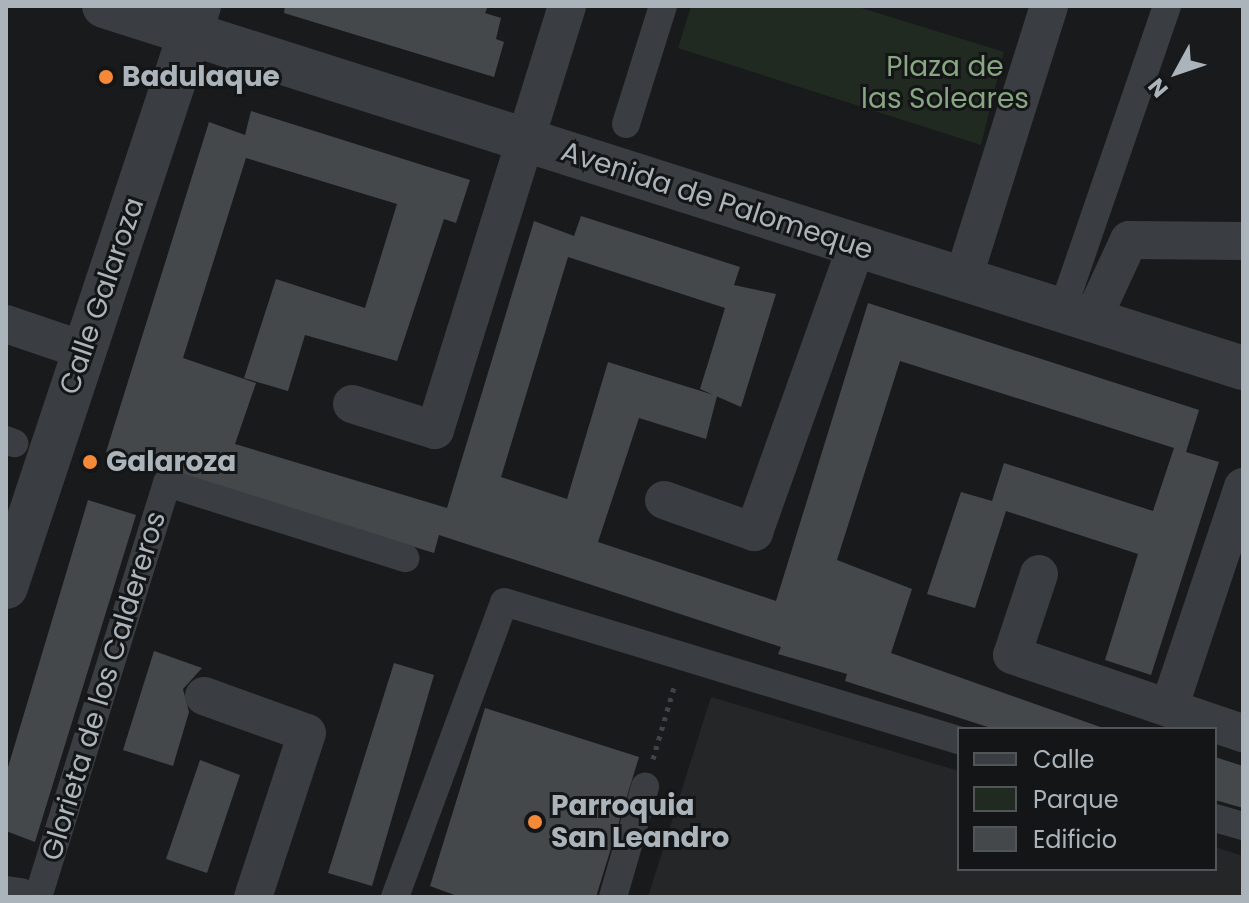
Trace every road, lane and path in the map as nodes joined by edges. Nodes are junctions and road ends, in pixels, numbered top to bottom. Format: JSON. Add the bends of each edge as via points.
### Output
{"nodes":[{"id":1,"x":104,"y":6,"type":"edge"},
{"id":2,"x":567,"y":6,"type":"edge"},
{"id":3,"x":663,"y":6,"type":"edge"},
{"id":4,"x":1049,"y":6,"type":"edge"},
{"id":5,"x":1167,"y":6,"type":"edge"},
{"id":6,"x":195,"y":19,"type":"edge"},
{"id":7,"x":626,"y":124,"type":"dead end"},
{"id":8,"x":525,"y":140,"type":"junction"},
{"id":9,"x":1243,"y":241,"type":"edge"},
{"id":10,"x":857,"y":245,"type":"junction"},
{"id":11,"x":963,"y":279,"type":"junction"},
{"id":12,"x":1077,"y":315,"type":"junction"},
{"id":13,"x":6,"y":324,"type":"edge"},
{"id":14,"x":83,"y":350,"type":"junction"},
{"id":15,"x":1243,"y":368,"type":"edge"},
{"id":16,"x":352,"y":404,"type":"dead end"},
{"id":17,"x":1243,"y":487,"type":"edge"},
{"id":18,"x":664,"y":500,"type":"dead end"},
{"id":19,"x":405,"y":558,"type":"dead end"},
{"id":20,"x":1039,"y":574,"type":"dead end"},
{"id":21,"x":6,"y":587,"type":"edge"},
{"id":22,"x":683,"y":656,"type":"junction"},
{"id":23,"x":204,"y":696,"type":"dead end"},
{"id":24,"x":1169,"y":708,"type":"junction"},
{"id":25,"x":1243,"y":733,"type":"edge"},
{"id":26,"x":957,"y":739,"type":"edge"},
{"id":27,"x":645,"y":787,"type":"joint"},
{"id":28,"x":1217,"y":819,"type":"edge"},
{"id":29,"x":1243,"y":826,"type":"edge"},
{"id":30,"x":6,"y":895,"type":"edge"},
{"id":31,"x":20,"y":897,"type":"edge"},
{"id":32,"x":38,"y":897,"type":"edge"},
{"id":33,"x":253,"y":897,"type":"edge"},
{"id":34,"x":395,"y":897,"type":"edge"},
{"id":35,"x":613,"y":897,"type":"edge"}],
"edges":[{"from":1,"to":6,"type":"street","name":"Avenida de Palomeque"},
{"from":2,"to":8,"type":"street"},
{"from":3,"to":7,"type":"street"},
{"from":4,"to":11,"type":"street"},
{"from":5,"to":12,"type":"street"},
{"from":6,"to":8,"type":"street","name":"Avenida de Palomeque"},
{"from":6,"to":14,"type":"street","name":"Calle Galaroza"},
{"from":8,"to":10,"type":"street","name":"Avenida de Palomeque"},
{"from":8,"to":16,"type":"street","via":[[435,430]]},
{"from":9,"to":12,"type":"street","via":[[1129,240]]},
{"from":10,"to":11,"type":"street","name":"Avenida de Palomeque"},
{"from":10,"to":18,"type":"street","via":[[754,532]]},
{"from":11,"to":12,"type":"street","name":"Avenida de Palomeque"},
{"from":12,"to":15,"type":"street","name":"Avenida de Palomeque"},
{"from":13,"to":14,"type":"street"},
{"from":14,"to":21,"type":"street","name":"Calle Galaroza"},
{"from":17,"to":24,"type":"street"},
{"from":19,"to":32,"type":"street","name":"Glorieta de los Caldereros","via":[[167,483]]},
{"from":20,"to":24,"type":"street","via":[[1012,655]]},
{"from":22,"to":26,"type":"street"},
{"from":22,"to":27,"type":"path"},
{"from":22,"to":34,"type":"street","via":[[504,602]]},
{"from":23,"to":33,"type":"street","via":[[307,733]]},
{"from":24,"to":25,"type":"street"},
{"from":27,"to":35,"type":"street"},
{"from":28,"to":29,"type":"street"},
{"from":30,"to":31,"type":"street"}]}
